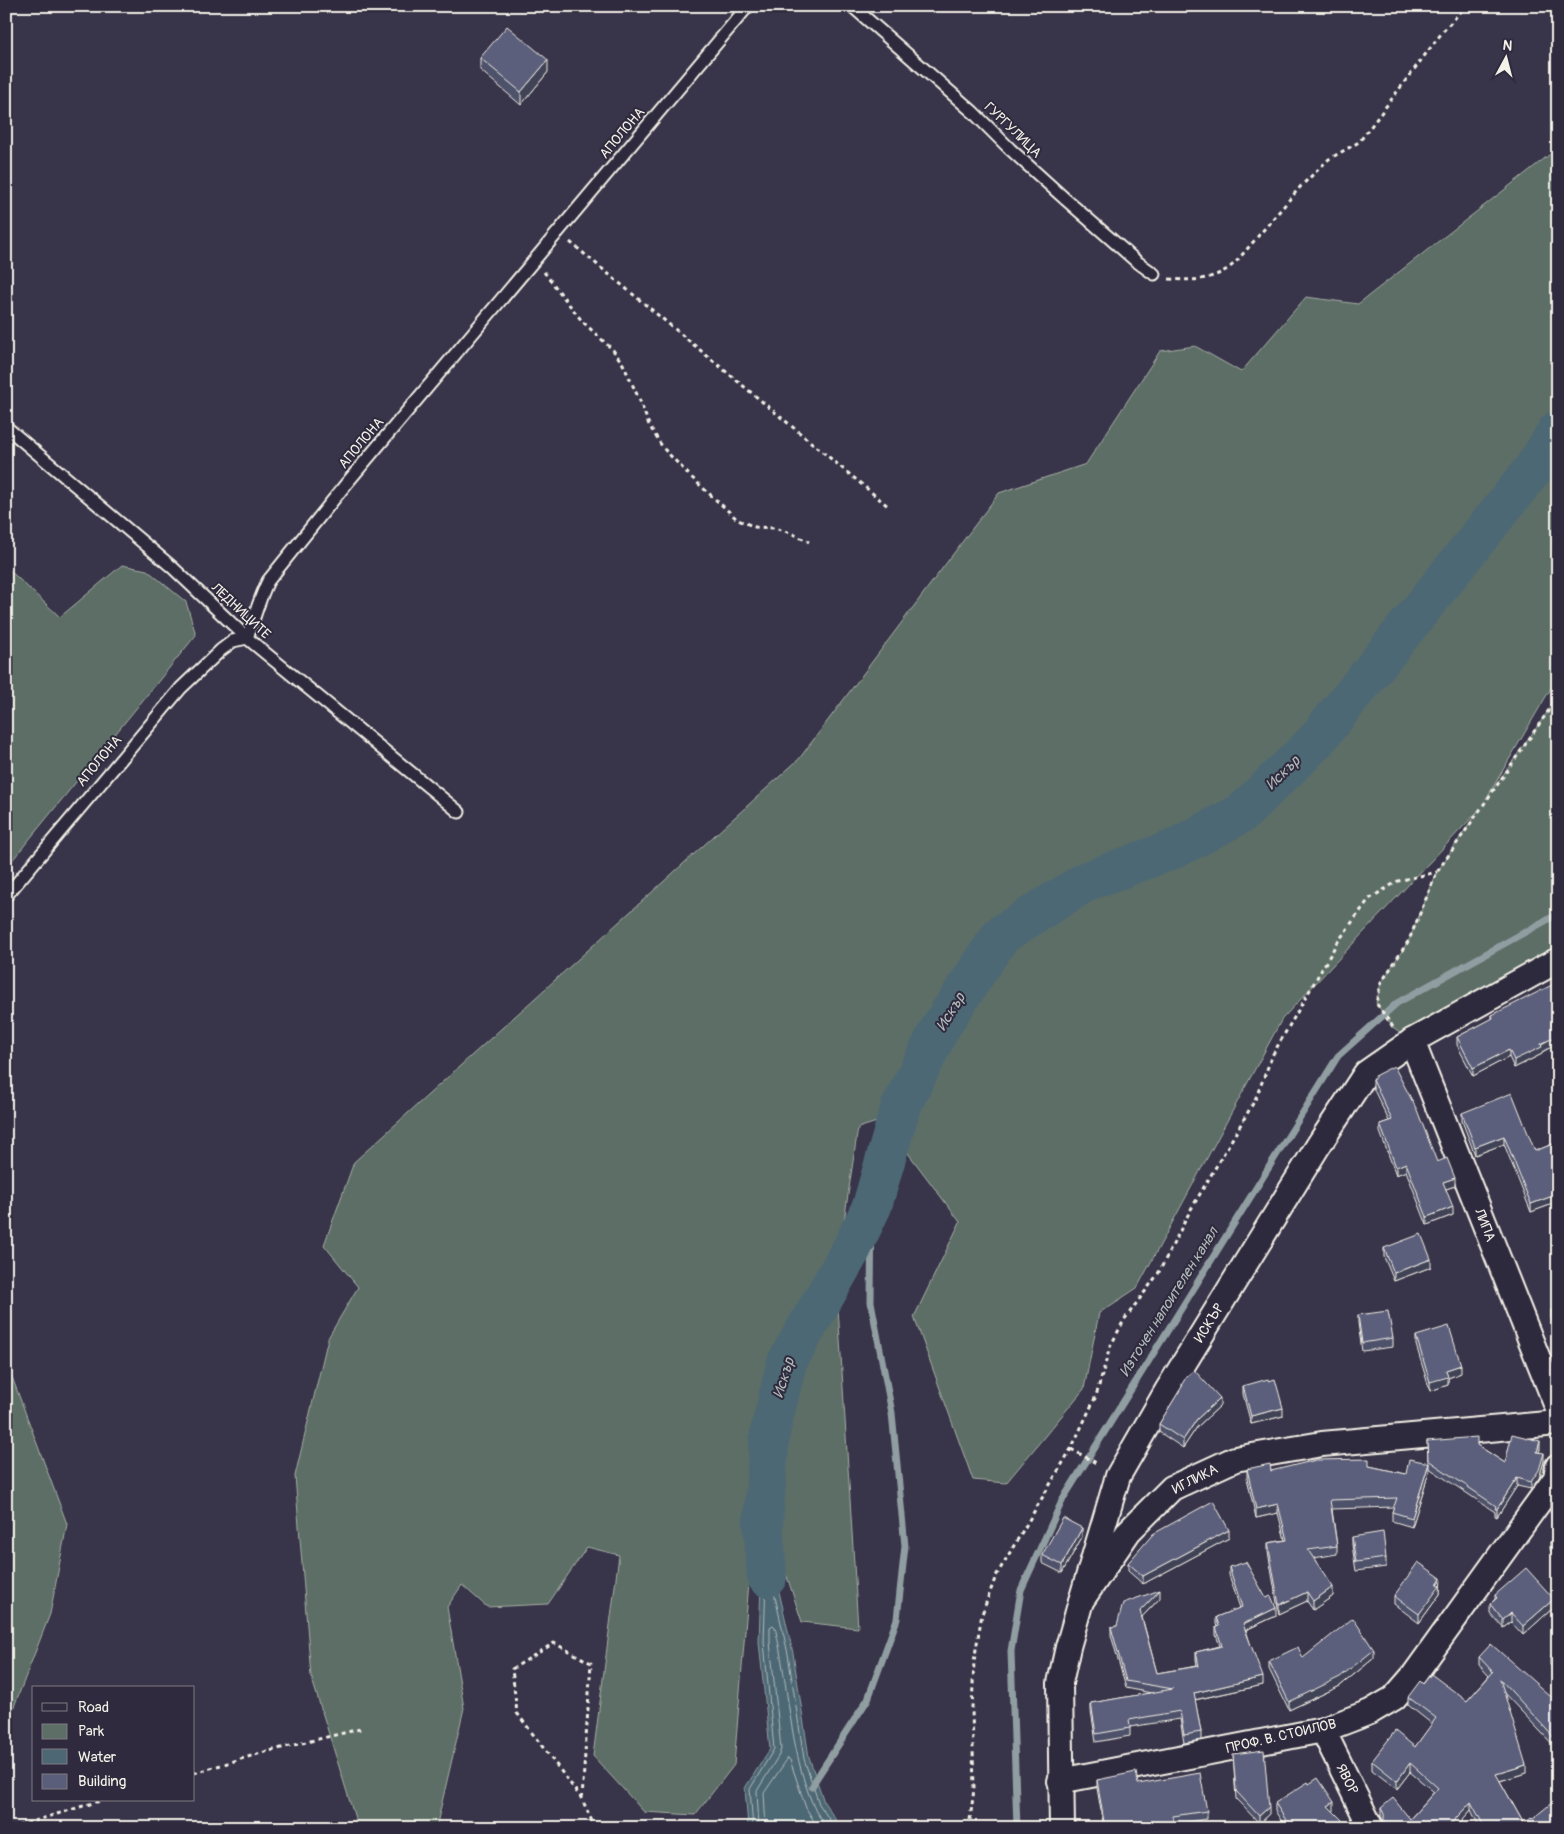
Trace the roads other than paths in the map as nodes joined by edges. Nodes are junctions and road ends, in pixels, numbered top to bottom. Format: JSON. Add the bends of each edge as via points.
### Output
{"nodes":[{"id":1,"x":748,"y":6,"type":"edge"},
{"id":2,"x":852,"y":6,"type":"edge"},
{"id":3,"x":1154,"y":274,"type":"road end"},
{"id":4,"x":6,"y":427,"type":"edge"},
{"id":5,"x":246,"y":638,"type":"junction"},
{"id":6,"x":459,"y":812,"type":"dead end"},
{"id":7,"x":6,"y":896,"type":"edge"},
{"id":8,"x":1558,"y":960,"type":"edge"},
{"id":9,"x":1403,"y":1035,"type":"junction"},
{"id":10,"x":1558,"y":1409,"type":"edge"},
{"id":11,"x":1558,"y":1424,"type":"edge"},
{"id":12,"x":1558,"y":1466,"type":"edge"},
{"id":13,"x":1081,"y":1601,"type":"junction"},
{"id":14,"x":1323,"y":1730,"type":"junction"},
{"id":15,"x":1060,"y":1781,"type":"junction"},
{"id":16,"x":1062,"y":1828,"type":"edge"},
{"id":17,"x":1370,"y":1828,"type":"edge"}],
"edges":[{"from":1,"to":5,"type":"lane","name":"АПОЛОНА","via":[[268,581]]},
{"from":2,"to":3,"type":"lane","name":"ГУРГУЛИЦА","via":[[973,112],[1064,198]]},
{"from":4,"to":5,"type":"lane","name":"ЛЕДНИЦИТЕ","via":[[172,567]]},
{"from":5,"to":6,"type":"lane","name":"ЛЕДНИЦИТЕ"},
{"from":5,"to":7,"type":"lane","name":"АПОЛОНА","via":[[221,650],[181,688]]},
{"from":8,"to":9,"type":"street","name":"ИСКЪР"},
{"from":9,"to":10,"type":"street","name":"ЛИПА"},
{"from":9,"to":13,"type":"street","name":"ИСКЪР","via":[[1366,1073],[1318,1146],[1145,1428],[1118,1476]]},
{"from":11,"to":13,"type":"street","name":"ИГЛИКА","via":[[1322,1444],[1235,1459],[1172,1488],[1129,1530]]},
{"from":12,"to":14,"type":"street","name":"ПРОФ. В. СТОИЛОВ","via":[[1556,1478],[1414,1676],[1394,1698],[1370,1712]]},
{"from":13,"to":15,"type":"street","name":"ИГЛИКА","via":[[1060,1682]]},
{"from":14,"to":15,"type":"street","name":"ПРОФ. В. СТОИЛОВ"},
{"from":14,"to":17,"type":"street","name":"ЯВОР"},
{"from":15,"to":16,"type":"street","name":"ИГЛИКА"}]}
